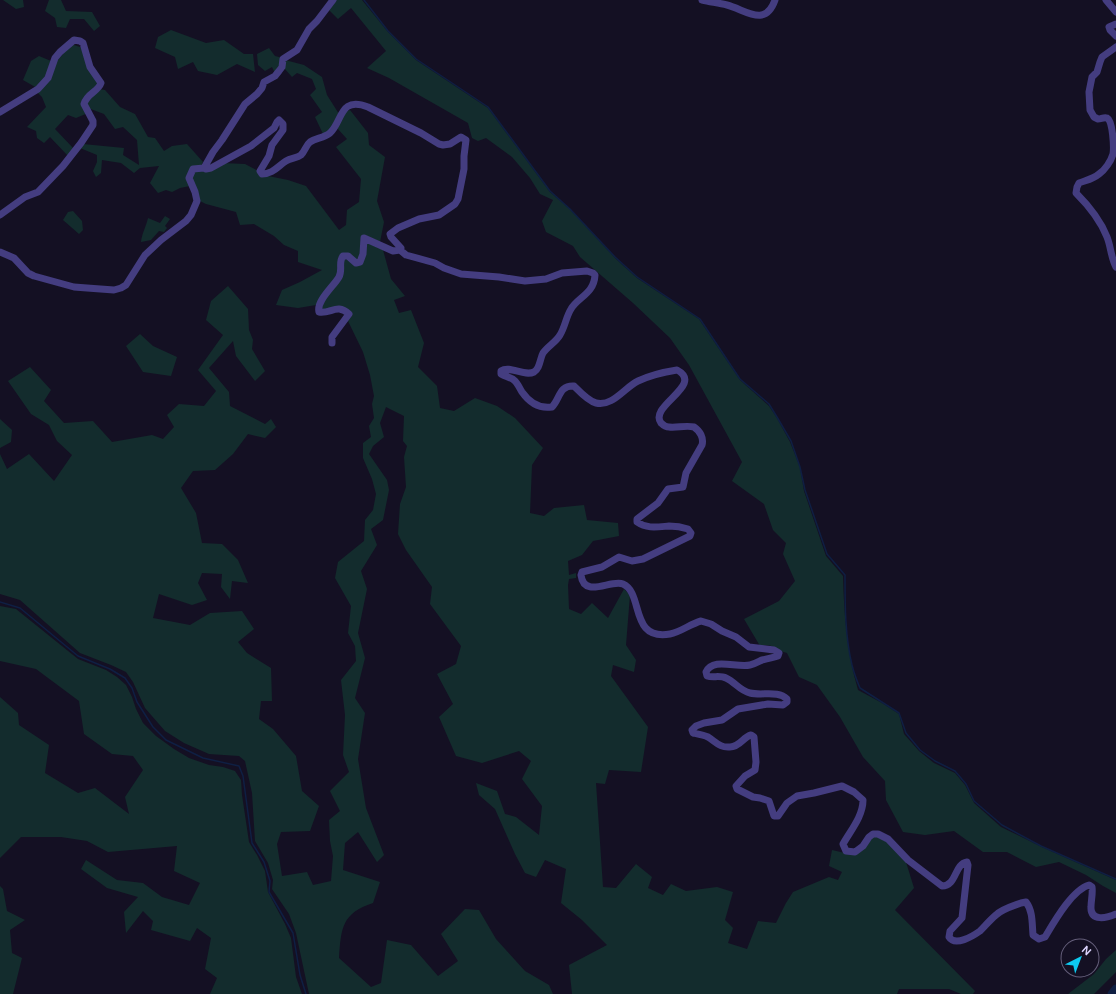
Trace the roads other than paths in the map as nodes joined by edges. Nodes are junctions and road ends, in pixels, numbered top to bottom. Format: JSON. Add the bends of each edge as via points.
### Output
{"nodes":[{"id":1,"x":333,"y":0,"type":"edge"},
{"id":2,"x":702,"y":0,"type":"edge"},
{"id":3,"x":775,"y":0,"type":"edge"},
{"id":4,"x":1106,"y":0,"type":"edge"},
{"id":5,"x":1116,"y":12,"type":"edge"},
{"id":6,"x":1116,"y":24,"type":"edge"},
{"id":7,"x":1116,"y":36,"type":"edge"},
{"id":8,"x":1116,"y":46,"type":"edge"},
{"id":9,"x":0,"y":112,"type":"edge"},
{"id":10,"x":204,"y":168,"type":"junction"},
{"id":11,"x":0,"y":215,"type":"edge"},
{"id":12,"x":400,"y":250,"type":"junction"},
{"id":13,"x":0,"y":252,"type":"edge"},
{"id":14,"x":1116,"y":267,"type":"edge"},
{"id":15,"x":332,"y":343,"type":"dead end"},
{"id":16,"x":1116,"y":914,"type":"edge"}],
"edges":[{"from":1,"to":10,"type":"street","via":[[309,29],[297,50],[283,59],[279,72],[264,82],[257,94],[245,104]]},
{"from":2,"to":3,"type":"street","via":[[761,16],[767,14]]},
{"from":4,"to":5,"type":"street"},
{"from":6,"to":7,"type":"street","via":[[1108,27]]},
{"from":8,"to":14,"type":"street","via":[[1102,57],[1097,72],[1092,77],[1089,92],[1090,110],[1094,117],[1107,118],[1110,121],[1113,155],[1093,179],[1079,183],[1076,193],[1091,208],[1101,224]]},
{"from":9,"to":11,"type":"street","via":[[38,89],[48,78],[55,58],[65,46],[74,40],[83,43],[90,67],[101,83],[100,87],[86,98],[84,104],[93,126],[63,166],[38,192],[24,197]]},
{"from":10,"to":12,"type":"street","via":[[211,168],[252,146],[274,128],[279,120],[284,124],[283,130],[272,145],[260,171],[262,174],[271,172],[301,154],[309,143],[328,134],[342,111],[355,104],[368,107],[439,144],[464,138],[464,170],[458,199],[439,215],[419,218],[390,234]]},
{"from":10,"to":13,"type":"street","via":[[193,169],[189,178],[196,201],[191,215],[145,255],[126,285],[121,288],[114,290],[80,287],[34,276],[14,258]]},
{"from":12,"to":15,"type":"street","via":[[392,251],[364,238],[360,262],[356,263],[348,256],[343,256],[339,277],[318,308],[319,312],[341,309],[348,314],[335,331]]},
{"from":12,"to":16,"type":"street","via":[[406,255],[461,274],[525,281],[546,279],[562,272],[587,271],[595,275],[586,296],[571,309],[561,334],[544,352],[536,370],[501,371],[504,376],[515,381],[534,404],[552,407],[561,391],[570,386],[574,386],[595,403],[606,402],[639,380],[677,370],[683,374],[684,385],[659,412],[659,421],[669,427],[694,427],[702,435],[702,446],[686,473],[683,487],[668,489],[658,503],[637,519],[637,522],[651,527],[688,528],[690,536],[643,559],[619,557],[602,567],[582,572],[581,575],[584,583],[596,588],[624,584],[636,602],[643,625],[651,632],[671,634],[696,622],[706,622],[750,647],[779,653],[778,656],[752,665],[716,664],[706,672],[707,676],[726,678],[751,694],[772,694],[785,696],[787,699],[783,705],[768,704],[738,709],[722,720],[704,723],[692,730],[693,733],[704,735],[724,747],[736,746],[748,735],[754,737],[755,770],[741,779],[736,786],[737,789],[753,797],[769,800],[774,816],[778,816],[787,803],[797,796],[842,786],[863,800],[860,815],[843,844],[846,851],[855,852],[869,837],[878,834],[888,839],[908,860],[942,886],[951,883],[960,866],[967,862],[962,918],[950,931],[949,937],[956,942],[978,932],[996,914],[1026,902],[1032,918],[1033,935],[1039,939],[1045,937],[1073,895],[1088,885],[1092,887],[1091,906],[1095,916],[1106,919]]}]}
